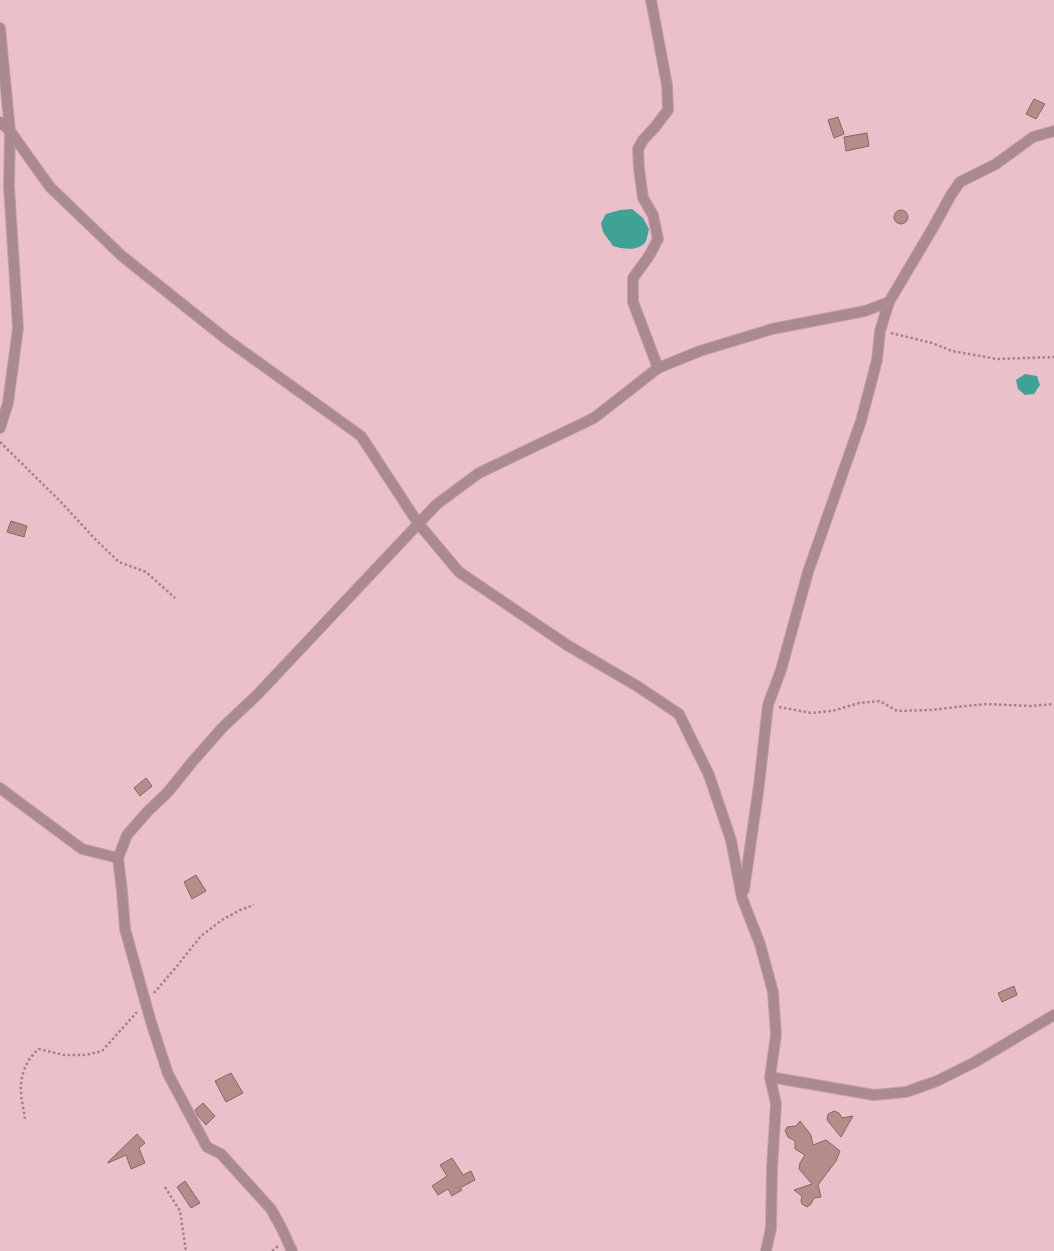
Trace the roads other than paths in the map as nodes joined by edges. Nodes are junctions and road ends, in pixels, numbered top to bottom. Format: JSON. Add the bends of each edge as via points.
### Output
{"nodes":[{"id":1,"x":650,"y":0,"type":"edge"},
{"id":2,"x":0,"y":28,"type":"edge"},
{"id":3,"x":0,"y":122,"type":"edge"},
{"id":4,"x":10,"y":131,"type":"junction"},
{"id":5,"x":1054,"y":132,"type":"edge"},
{"id":6,"x":889,"y":302,"type":"junction"},
{"id":7,"x":658,"y":368,"type":"junction"},
{"id":8,"x":0,"y":428,"type":"edge"},
{"id":9,"x":418,"y":523,"type":"junction"},
{"id":10,"x":0,"y":788,"type":"edge"},
{"id":11,"x":118,"y":858,"type":"junction"},
{"id":12,"x":742,"y":898,"type":"junction"},
{"id":13,"x":1054,"y":1015,"type":"edge"},
{"id":14,"x":770,"y":1077,"type":"junction"},
{"id":15,"x":292,"y":1251,"type":"edge"},
{"id":16,"x":766,"y":1251,"type":"edge"}],
"edges":[{"from":1,"to":7,"type":"street","via":[[667,85],[668,110],[638,149],[643,198],[653,215],[658,238],[633,278],[633,302]]},
{"from":2,"to":4,"type":"street"},
{"from":3,"to":4,"type":"street"},
{"from":4,"to":8,"type":"street","via":[[9,186],[18,328],[8,402]]},
{"from":4,"to":9,"type":"street","via":[[50,187],[122,256],[226,339],[361,436]]},
{"from":5,"to":6,"type":"street","via":[[1033,138],[996,164],[960,182]]},
{"from":6,"to":7,"type":"street","via":[[865,311],[772,328]]},
{"from":6,"to":12,"type":"street","via":[[861,421],[808,572],[768,705],[760,785]]},
{"from":7,"to":9,"type":"street","via":[[594,418],[479,473],[437,504]]},
{"from":9,"to":11,"type":"street","via":[[258,694],[223,726],[127,835]]},
{"from":9,"to":12,"type":"street","via":[[459,572],[566,645],[679,714],[708,775],[725,821]]},
{"from":10,"to":11,"type":"street","via":[[82,849]]},
{"from":11,"to":15,"type":"street","via":[[125,929],[168,1074],[207,1147],[221,1154],[271,1209]]},
{"from":12,"to":14,"type":"street","via":[[760,944],[773,992],[776,1035]]},
{"from":13,"to":14,"type":"street","via":[[975,1062],[906,1092],[874,1095]]},
{"from":14,"to":16,"type":"street","via":[[776,1104],[771,1228]]}]}
